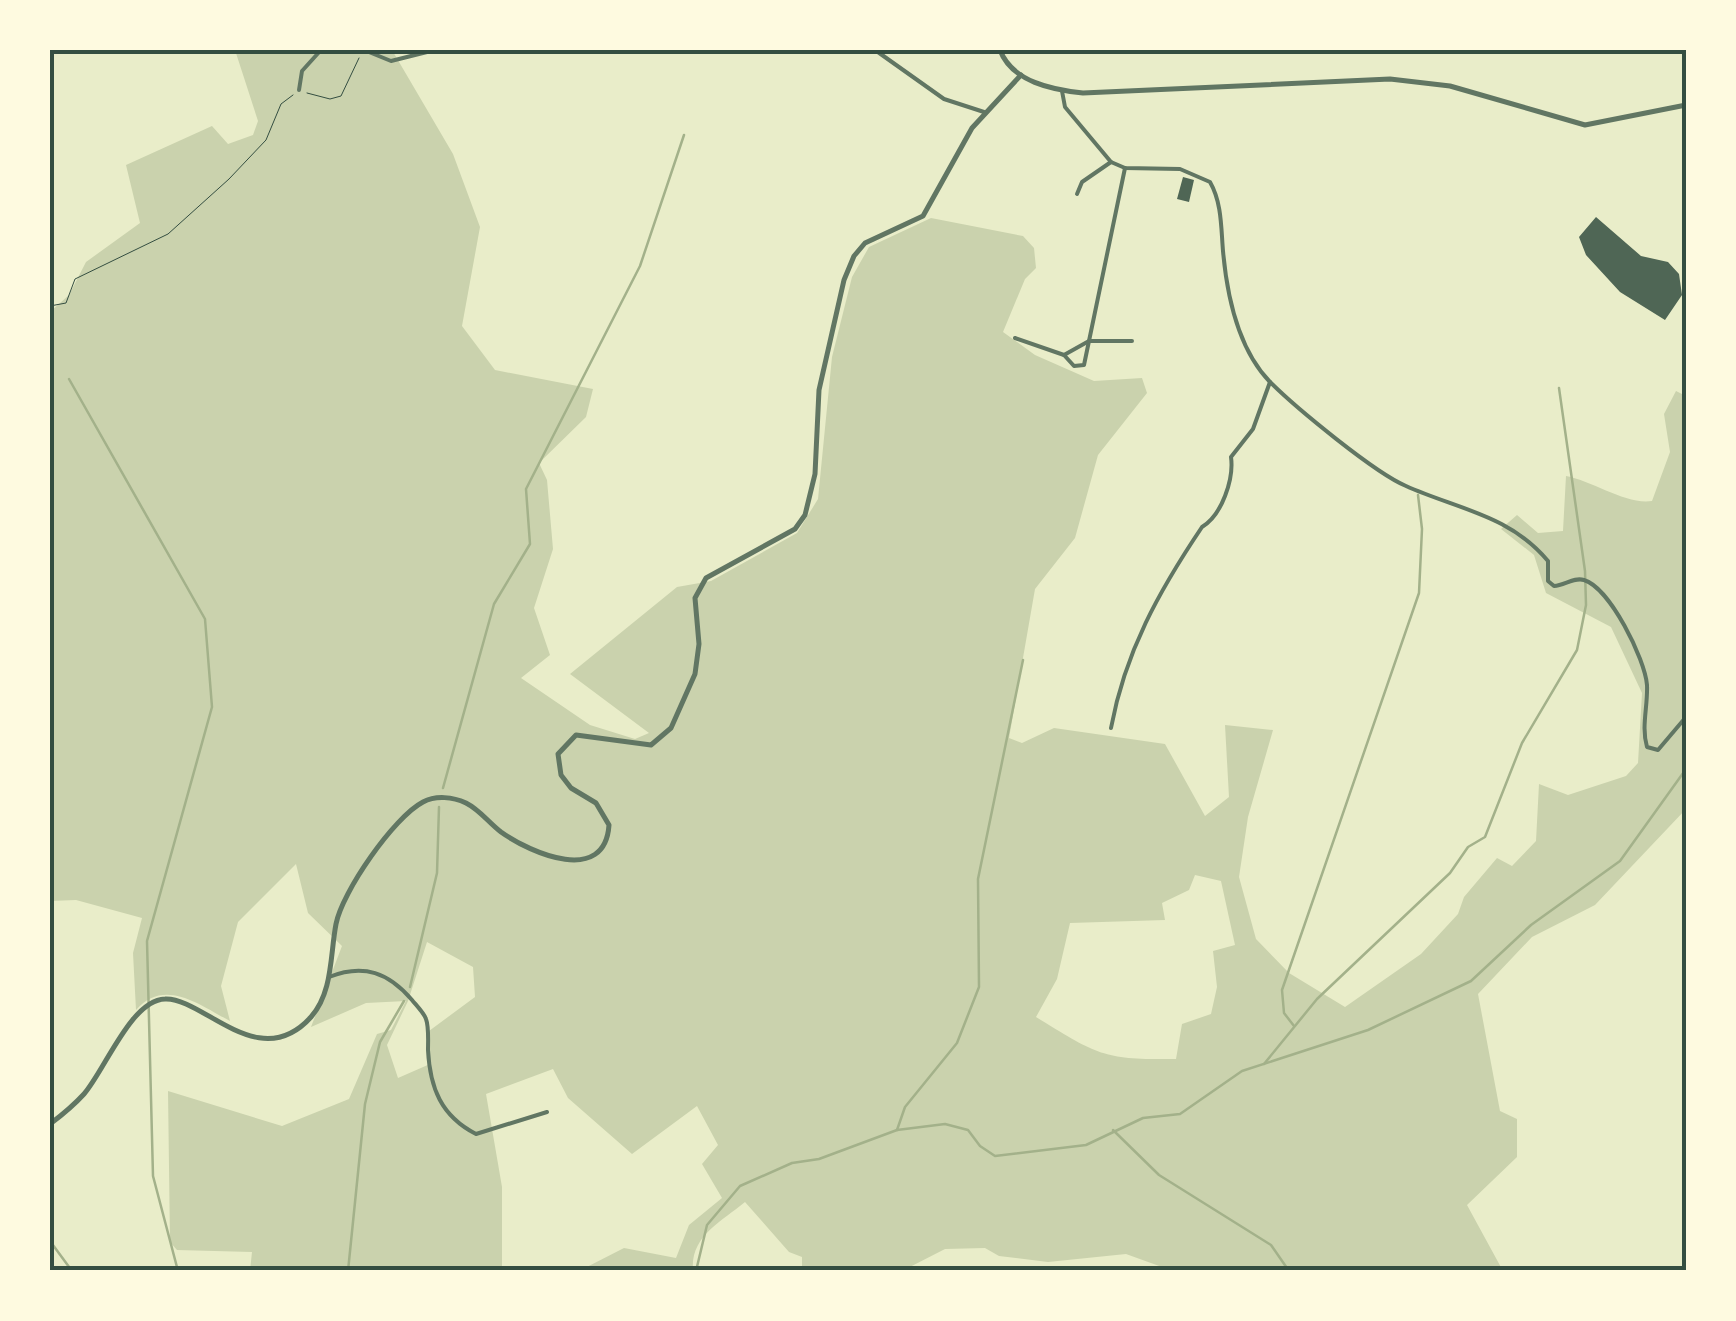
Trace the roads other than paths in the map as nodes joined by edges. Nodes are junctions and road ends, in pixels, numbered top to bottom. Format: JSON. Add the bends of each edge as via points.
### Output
{"nodes":[{"id":1,"x":322,"y":50,"type":"edge"},
{"id":2,"x":363,"y":50,"type":"edge"},
{"id":3,"x":435,"y":50,"type":"edge"},
{"id":4,"x":875,"y":50,"type":"edge"},
{"id":5,"x":1000,"y":50,"type":"edge"},
{"id":6,"x":1021,"y":75,"type":"junction"},
{"id":7,"x":299,"y":90,"type":"road end"},
{"id":8,"x":1062,"y":91,"type":"junction"},
{"id":9,"x":1686,"y":105,"type":"edge"},
{"id":10,"x":984,"y":112,"type":"junction"},
{"id":11,"x":1112,"y":162,"type":"junction"},
{"id":12,"x":1125,"y":168,"type":"junction"},
{"id":13,"x":1077,"y":194,"type":"dead end"},
{"id":14,"x":1016,"y":338,"type":"dead end"},
{"id":15,"x":1088,"y":341,"type":"junction"},
{"id":16,"x":1132,"y":341,"type":"dead end"},
{"id":17,"x":1064,"y":356,"type":"junction"},
{"id":18,"x":1270,"y":382,"type":"junction"},
{"id":19,"x":1686,"y":717,"type":"edge"},
{"id":20,"x":1111,"y":728,"type":"dead end"},
{"id":21,"x":1686,"y":804,"type":"edge"},
{"id":22,"x":1686,"y":819,"type":"edge"},
{"id":23,"x":329,"y":977,"type":"junction"},
{"id":24,"x":548,"y":1112,"type":"dead end"},
{"id":25,"x":50,"y":1124,"type":"edge"}],
"edges":[{"from":1,"to":7,"type":"street","via":[[302,71]]},
{"from":2,"to":3,"type":"street","via":[[391,60]]},
{"from":4,"to":10,"type":"street","via":[[944,99]]},
{"from":5,"to":6,"type":"street"},
{"from":6,"to":8,"type":"street"},
{"from":6,"to":10,"type":"street"},
{"from":8,"to":9,"type":"street","via":[[1390,79],[1450,86],[1584,125]]},
{"from":8,"to":11,"type":"street","via":[[1066,106]]},
{"from":10,"to":23,"type":"street","via":[[923,216],[865,244],[850,264],[819,390],[806,515],[795,530],[706,578],[696,598],[695,674],[671,728],[651,746],[576,735],[558,754],[561,775],[596,803],[609,825],[602,849],[570,862],[517,841],[463,802],[422,802],[403,816],[342,904]]},
{"from":11,"to":12,"type":"street"},
{"from":11,"to":13,"type":"street","via":[[1082,182]]},
{"from":12,"to":15,"type":"street"},
{"from":12,"to":18,"type":"street","via":[[1180,169],[1210,182],[1228,296],[1256,367]]},
{"from":14,"to":17,"type":"street"},
{"from":15,"to":16,"type":"street"},
{"from":15,"to":17,"type":"street"},
{"from":15,"to":17,"type":"street","via":[[1084,365],[1074,366]]},
{"from":18,"to":19,"type":"street","via":[[1404,486],[1508,525],[1548,561],[1554,586],[1589,581],[1628,631],[1647,682],[1648,747],[1658,750]]},
{"from":18,"to":20,"type":"street","via":[[1252,429],[1230,457],[1233,470],[1211,522],[1146,618],[1118,687]]},
{"from":21,"to":22,"type":"street"},
{"from":23,"to":24,"type":"street","via":[[346,970],[374,972],[398,984],[426,1018],[430,1075],[438,1099],[461,1126],[476,1134]]},
{"from":23,"to":25,"type":"street","via":[[314,1014],[286,1034],[237,1032],[174,1000],[142,1008],[84,1095]]}]}
